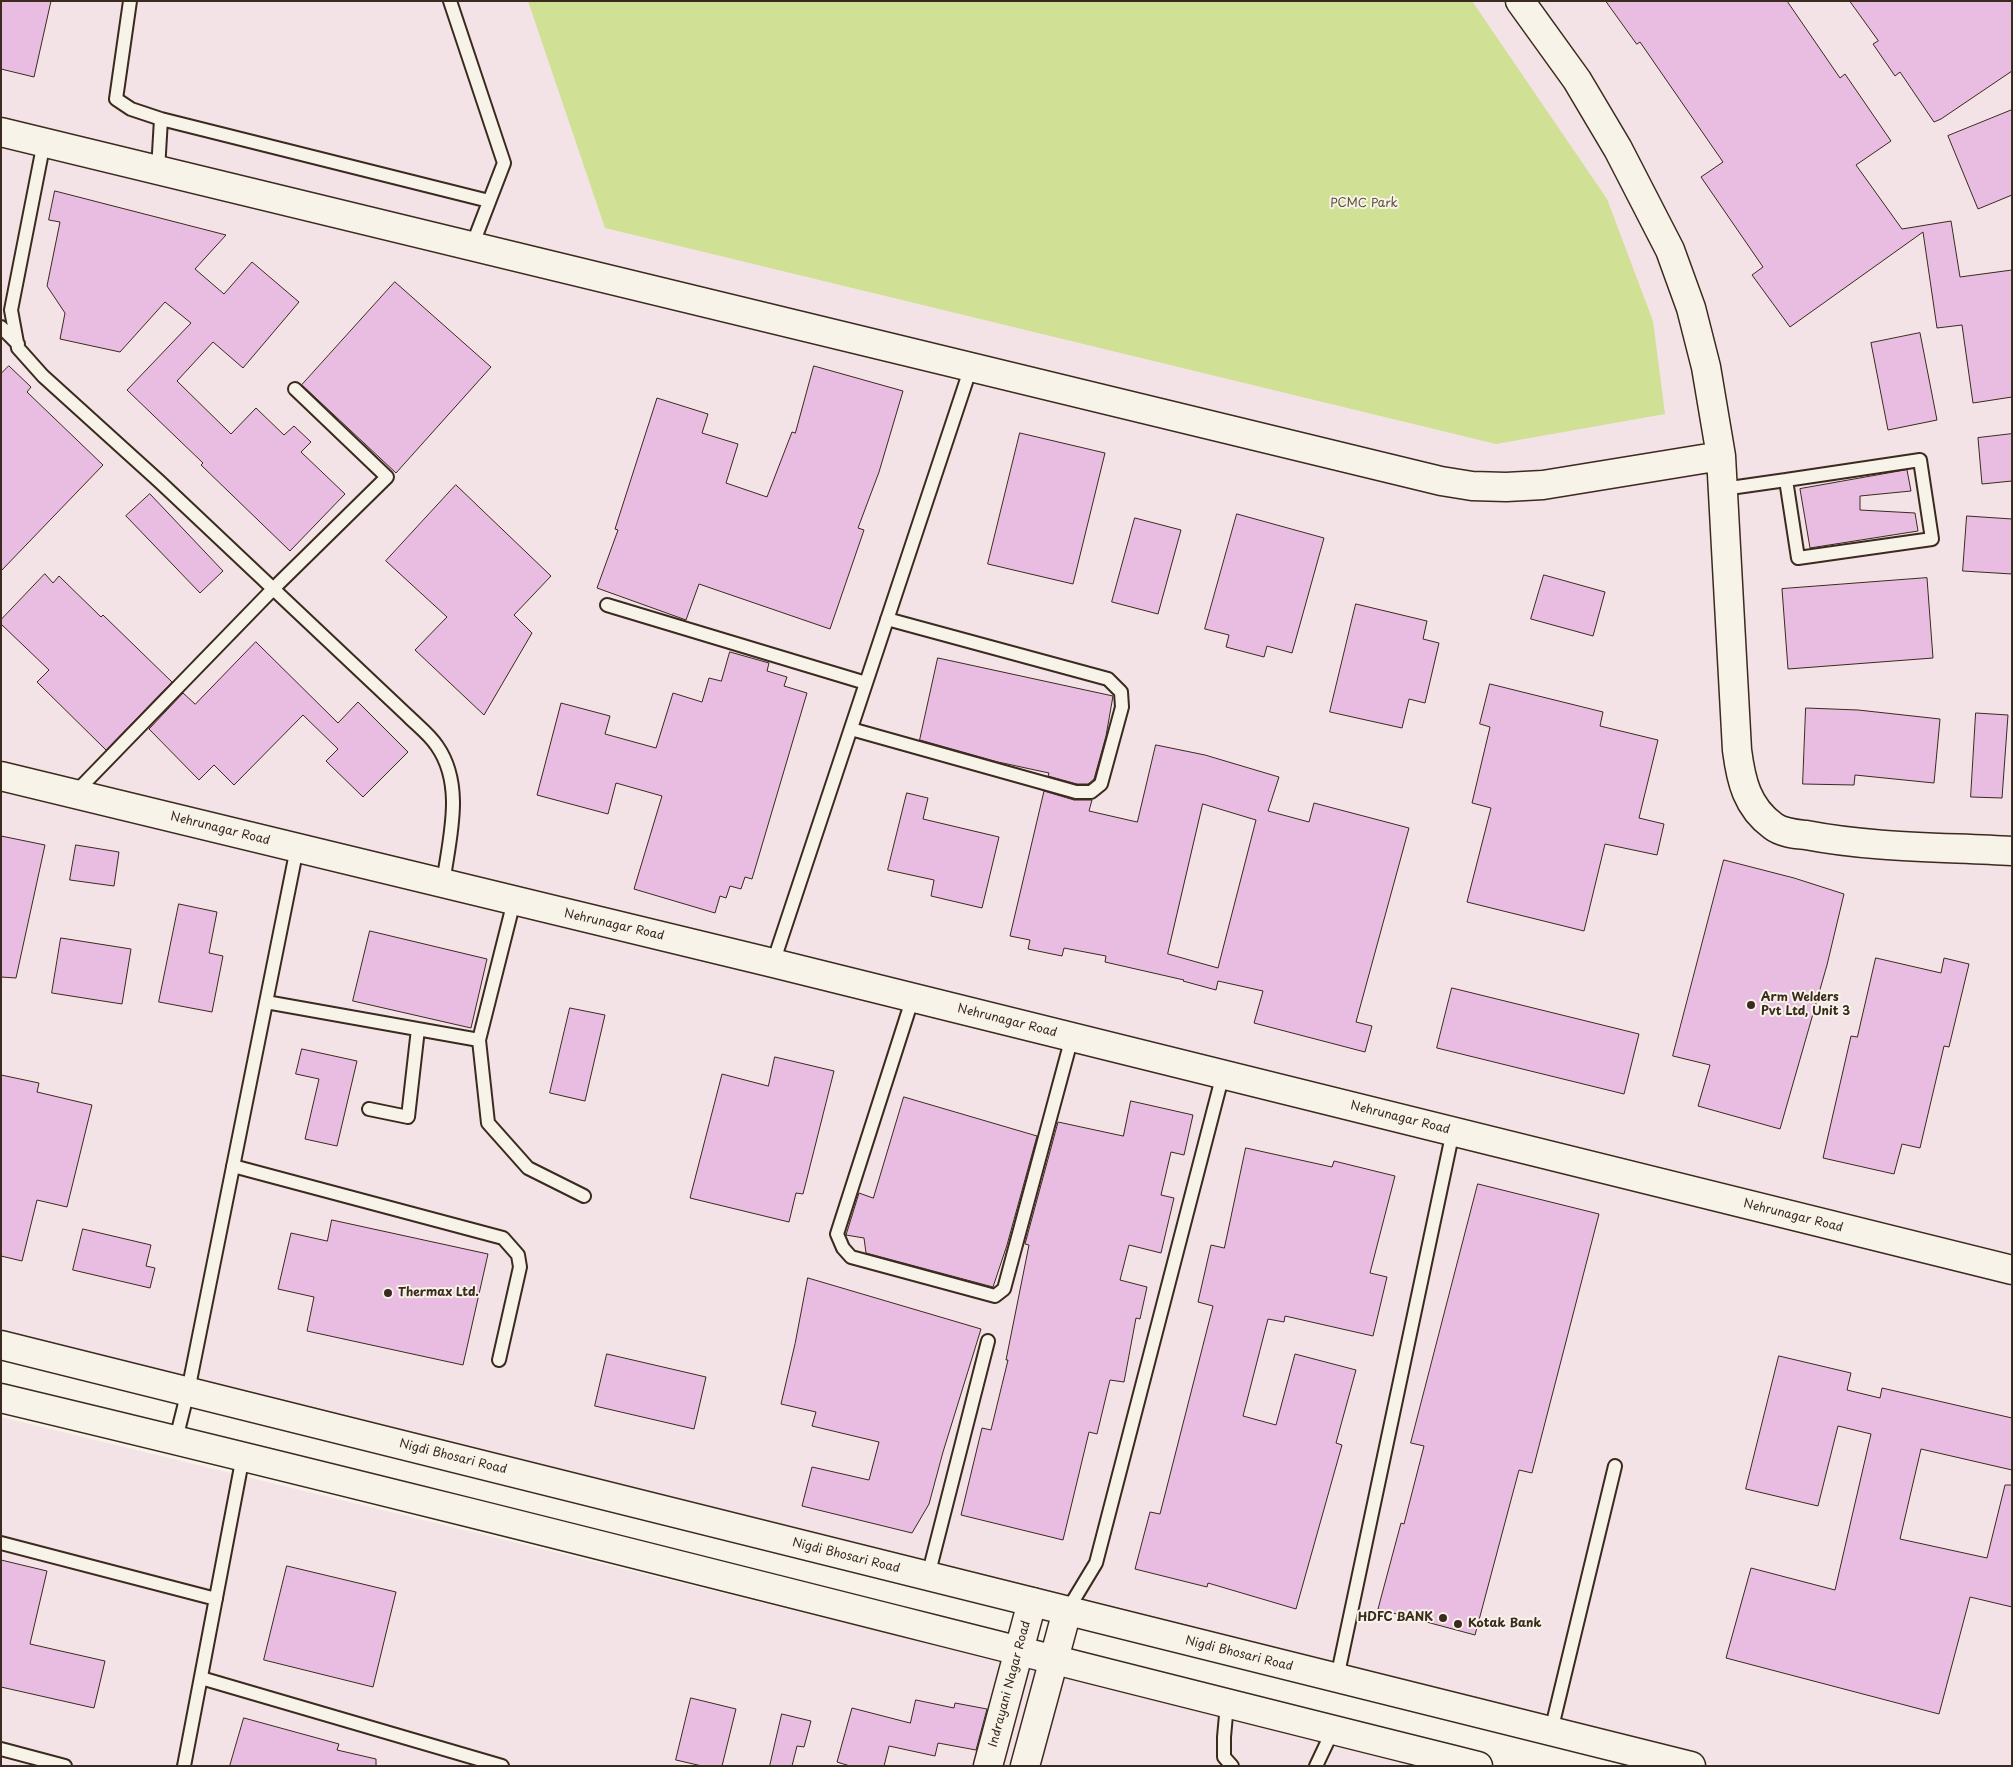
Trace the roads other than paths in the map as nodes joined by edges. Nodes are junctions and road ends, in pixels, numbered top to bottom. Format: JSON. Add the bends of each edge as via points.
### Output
{"nodes":[{"id":1,"x":130,"y":1,"type":"edge"},
{"id":2,"x":450,"y":1,"type":"edge"},
{"id":3,"x":1520,"y":1,"type":"edge"},
{"id":4,"x":162,"y":119,"type":"junction"},
{"id":5,"x":1,"y":132,"type":"edge"},
{"id":6,"x":44,"y":142,"type":"junction"},
{"id":7,"x":158,"y":170,"type":"junction"},
{"id":8,"x":490,"y":201,"type":"junction"},
{"id":9,"x":472,"y":246,"type":"junction"},
{"id":10,"x":1,"y":327,"type":"edge"},
{"id":11,"x":18,"y":344,"type":"junction"},
{"id":12,"x":971,"y":367,"type":"junction"},
{"id":13,"x":295,"y":389,"type":"dead end"},
{"id":14,"x":1722,"y":456,"type":"junction"},
{"id":15,"x":1786,"y":480,"type":"junction"},
{"id":16,"x":1723,"y":489,"type":"junction"},
{"id":17,"x":274,"y":588,"type":"junction"},
{"id":18,"x":607,"y":605,"type":"dead end"},
{"id":19,"x":887,"y":619,"type":"junction"},
{"id":20,"x":866,"y":683,"type":"junction"},
{"id":21,"x":851,"y":729,"type":"junction"},
{"id":22,"x":1,"y":776,"type":"edge"},
{"id":23,"x":74,"y":794,"type":"junction"},
{"id":24,"x":298,"y":848,"type":"junction"},
{"id":25,"x":2012,"y":851,"type":"edge"},
{"id":26,"x":443,"y":884,"type":"junction"},
{"id":27,"x":514,"y":901,"type":"junction"},
{"id":28,"x":773,"y":963,"type":"junction"},
{"id":29,"x":913,"y":997,"type":"junction"},
{"id":30,"x":266,"y":1002,"type":"junction"},
{"id":31,"x":418,"y":1029,"type":"junction"},
{"id":32,"x":1072,"y":1037,"type":"junction"},
{"id":33,"x":479,"y":1040,"type":"junction"},
{"id":34,"x":1223,"y":1074,"type":"junction"},
{"id":35,"x":369,"y":1109,"type":"dead end"},
{"id":36,"x":1453,"y":1131,"type":"junction"},
{"id":37,"x":233,"y":1166,"type":"junction"},
{"id":38,"x":584,"y":1196,"type":"dead end"},
{"id":39,"x":2012,"y":1270,"type":"edge"},
{"id":40,"x":988,"y":1341,"type":"dead end"},
{"id":41,"x":1,"y":1345,"type":"edge"},
{"id":42,"x":499,"y":1360,"type":"dead end"},
{"id":43,"x":188,"y":1390,"type":"junction"},
{"id":44,"x":1,"y":1398,"type":"edge"},
{"id":45,"x":176,"y":1439,"type":"junction"},
{"id":46,"x":243,"y":1456,"type":"junction"},
{"id":47,"x":1615,"y":1466,"type":"dead end"},
{"id":48,"x":1,"y":1543,"type":"edge"},
{"id":49,"x":928,"y":1576,"type":"junction"},
{"id":50,"x":216,"y":1599,"type":"junction"},
{"id":51,"x":1032,"y":1602,"type":"junction"},
{"id":52,"x":1067,"y":1611,"type":"junction"},
{"id":53,"x":1017,"y":1652,"type":"junction"},
{"id":54,"x":1054,"y":1661,"type":"junction"},
{"id":55,"x":201,"y":1678,"type":"junction"},
{"id":56,"x":1337,"y":1678,"type":"junction"},
{"id":57,"x":1227,"y":1704,"type":"junction"},
{"id":58,"x":1333,"y":1730,"type":"junction"},
{"id":59,"x":1551,"y":1731,"type":"junction"},
{"id":60,"x":1,"y":1749,"type":"edge"},
{"id":61,"x":66,"y":1766,"type":"edge"},
{"id":62,"x":184,"y":1766,"type":"edge"},
{"id":63,"x":502,"y":1766,"type":"edge"},
{"id":64,"x":988,"y":1766,"type":"edge"},
{"id":65,"x":1025,"y":1766,"type":"edge"},
{"id":66,"x":1232,"y":1766,"type":"edge"},
{"id":67,"x":1316,"y":1766,"type":"edge"},
{"id":68,"x":1478,"y":1766,"type":"edge"},
{"id":69,"x":1691,"y":1766,"type":"edge"}],
"edges":[{"from":1,"to":4,"type":"lane","via":[[116,99],[131,109]]},
{"from":2,"to":8,"type":"lane","via":[[504,164]]},
{"from":3,"to":14,"type":"street","via":[[1577,80],[1618,149],[1670,250],[1691,308],[1706,367]]},
{"from":4,"to":7,"type":"lane"},
{"from":4,"to":8,"type":"lane"},
{"from":5,"to":6,"type":"street"},
{"from":6,"to":7,"type":"street"},
{"from":6,"to":11,"type":"lane","via":[[11,310]]},
{"from":7,"to":9,"type":"street"},
{"from":8,"to":9,"type":"lane"},
{"from":9,"to":12,"type":"street"},
{"from":10,"to":11,"type":"lane"},
{"from":11,"to":17,"type":"lane","via":[[43,376]]},
{"from":12,"to":14,"type":"street","via":[[1472,486],[1543,485]]},
{"from":12,"to":19,"type":"lane"},
{"from":13,"to":17,"type":"lane","via":[[387,477]]},
{"from":14,"to":16,"type":"street"},
{"from":15,"to":15,"type":"lane","via":[[1920,460],[1932,539],[1798,558]]},
{"from":15,"to":16,"type":"lane"},
{"from":16,"to":25,"type":"street","via":[[1737,750],[1740,776],[1758,813],[1775,828],[1838,841]]},
{"from":17,"to":23,"type":"lane"},
{"from":17,"to":26,"type":"lane","via":[[437,746],[451,776],[453,806]]},
{"from":18,"to":20,"type":"lane"},
{"from":19,"to":20,"type":"lane"},
{"from":19,"to":21,"type":"lane","via":[[1108,679],[1121,692],[1122,707],[1101,784],[1091,792],[1076,792]]},
{"from":20,"to":21,"type":"lane"},
{"from":21,"to":28,"type":"lane"},
{"from":22,"to":23,"type":"street","name":"Nehrunagar Road"},
{"from":23,"to":24,"type":"street","name":"Nehrunagar Road"},
{"from":24,"to":26,"type":"street","name":"Nehrunagar Road"},
{"from":24,"to":30,"type":"lane"},
{"from":26,"to":27,"type":"street","name":"Nehrunagar Road"},
{"from":27,"to":28,"type":"street","name":"Nehrunagar Road"},
{"from":27,"to":33,"type":"lane"},
{"from":28,"to":29,"type":"street","name":"Nehrunagar Road"},
{"from":29,"to":32,"type":"street","name":"Nehrunagar Road"},
{"from":29,"to":32,"type":"lane","via":[[837,1234],[851,1257],[995,1296],[1004,1289]]},
{"from":30,"to":31,"type":"lane"},
{"from":30,"to":37,"type":"lane"},
{"from":31,"to":33,"type":"lane"},
{"from":31,"to":35,"type":"lane","via":[[408,1117]]},
{"from":32,"to":34,"type":"street","name":"Nehrunagar Road"},
{"from":33,"to":38,"type":"lane","via":[[488,1123],[528,1168]]},
{"from":34,"to":36,"type":"street","name":"Nehrunagar Road"},
{"from":34,"to":52,"type":"lane","via":[[1096,1563]]},
{"from":36,"to":39,"type":"street","name":"Nehrunagar Road"},
{"from":36,"to":56,"type":"lane"},
{"from":37,"to":42,"type":"lane","via":[[503,1238],[518,1255],[520,1267]]},
{"from":37,"to":43,"type":"lane"},
{"from":40,"to":49,"type":"lane"},
{"from":41,"to":43,"type":"street","name":"Nigdi Bhosari Road"},
{"from":43,"to":45,"type":"lane"},
{"from":43,"to":49,"type":"street","name":"Nigdi Bhosari Road"},
{"from":44,"to":45,"type":"street"},
{"from":45,"to":46,"type":"street"},
{"from":46,"to":50,"type":"lane"},
{"from":46,"to":53,"type":"street"},
{"from":47,"to":59,"type":"lane"},
{"from":48,"to":50,"type":"lane"},
{"from":49,"to":51,"type":"street","name":"Nigdi Bhosari Road"},
{"from":50,"to":55,"type":"lane"},
{"from":51,"to":52,"type":"street","name":"Nigdi Bhosari Road"},
{"from":51,"to":53,"type":"street","name":"Indrayani Nagar Road"},
{"from":52,"to":54,"type":"street"},
{"from":52,"to":56,"type":"street","name":"Nigdi Bhosari Road"},
{"from":53,"to":54,"type":"street"},
{"from":53,"to":64,"type":"street","name":"Indrayani Nagar Road"},
{"from":54,"to":57,"type":"street"},
{"from":54,"to":65,"type":"street"},
{"from":55,"to":62,"type":"lane"},
{"from":55,"to":63,"type":"lane"},
{"from":56,"to":59,"type":"street","name":"Nigdi Bhosari Road"},
{"from":57,"to":58,"type":"street"},
{"from":57,"to":66,"type":"lane","via":[[1224,1757]]},
{"from":58,"to":67,"type":"lane"},
{"from":58,"to":68,"type":"street"},
{"from":59,"to":69,"type":"street","name":"Nigdi Bhosari Road"},
{"from":60,"to":61,"type":"lane"}]}
